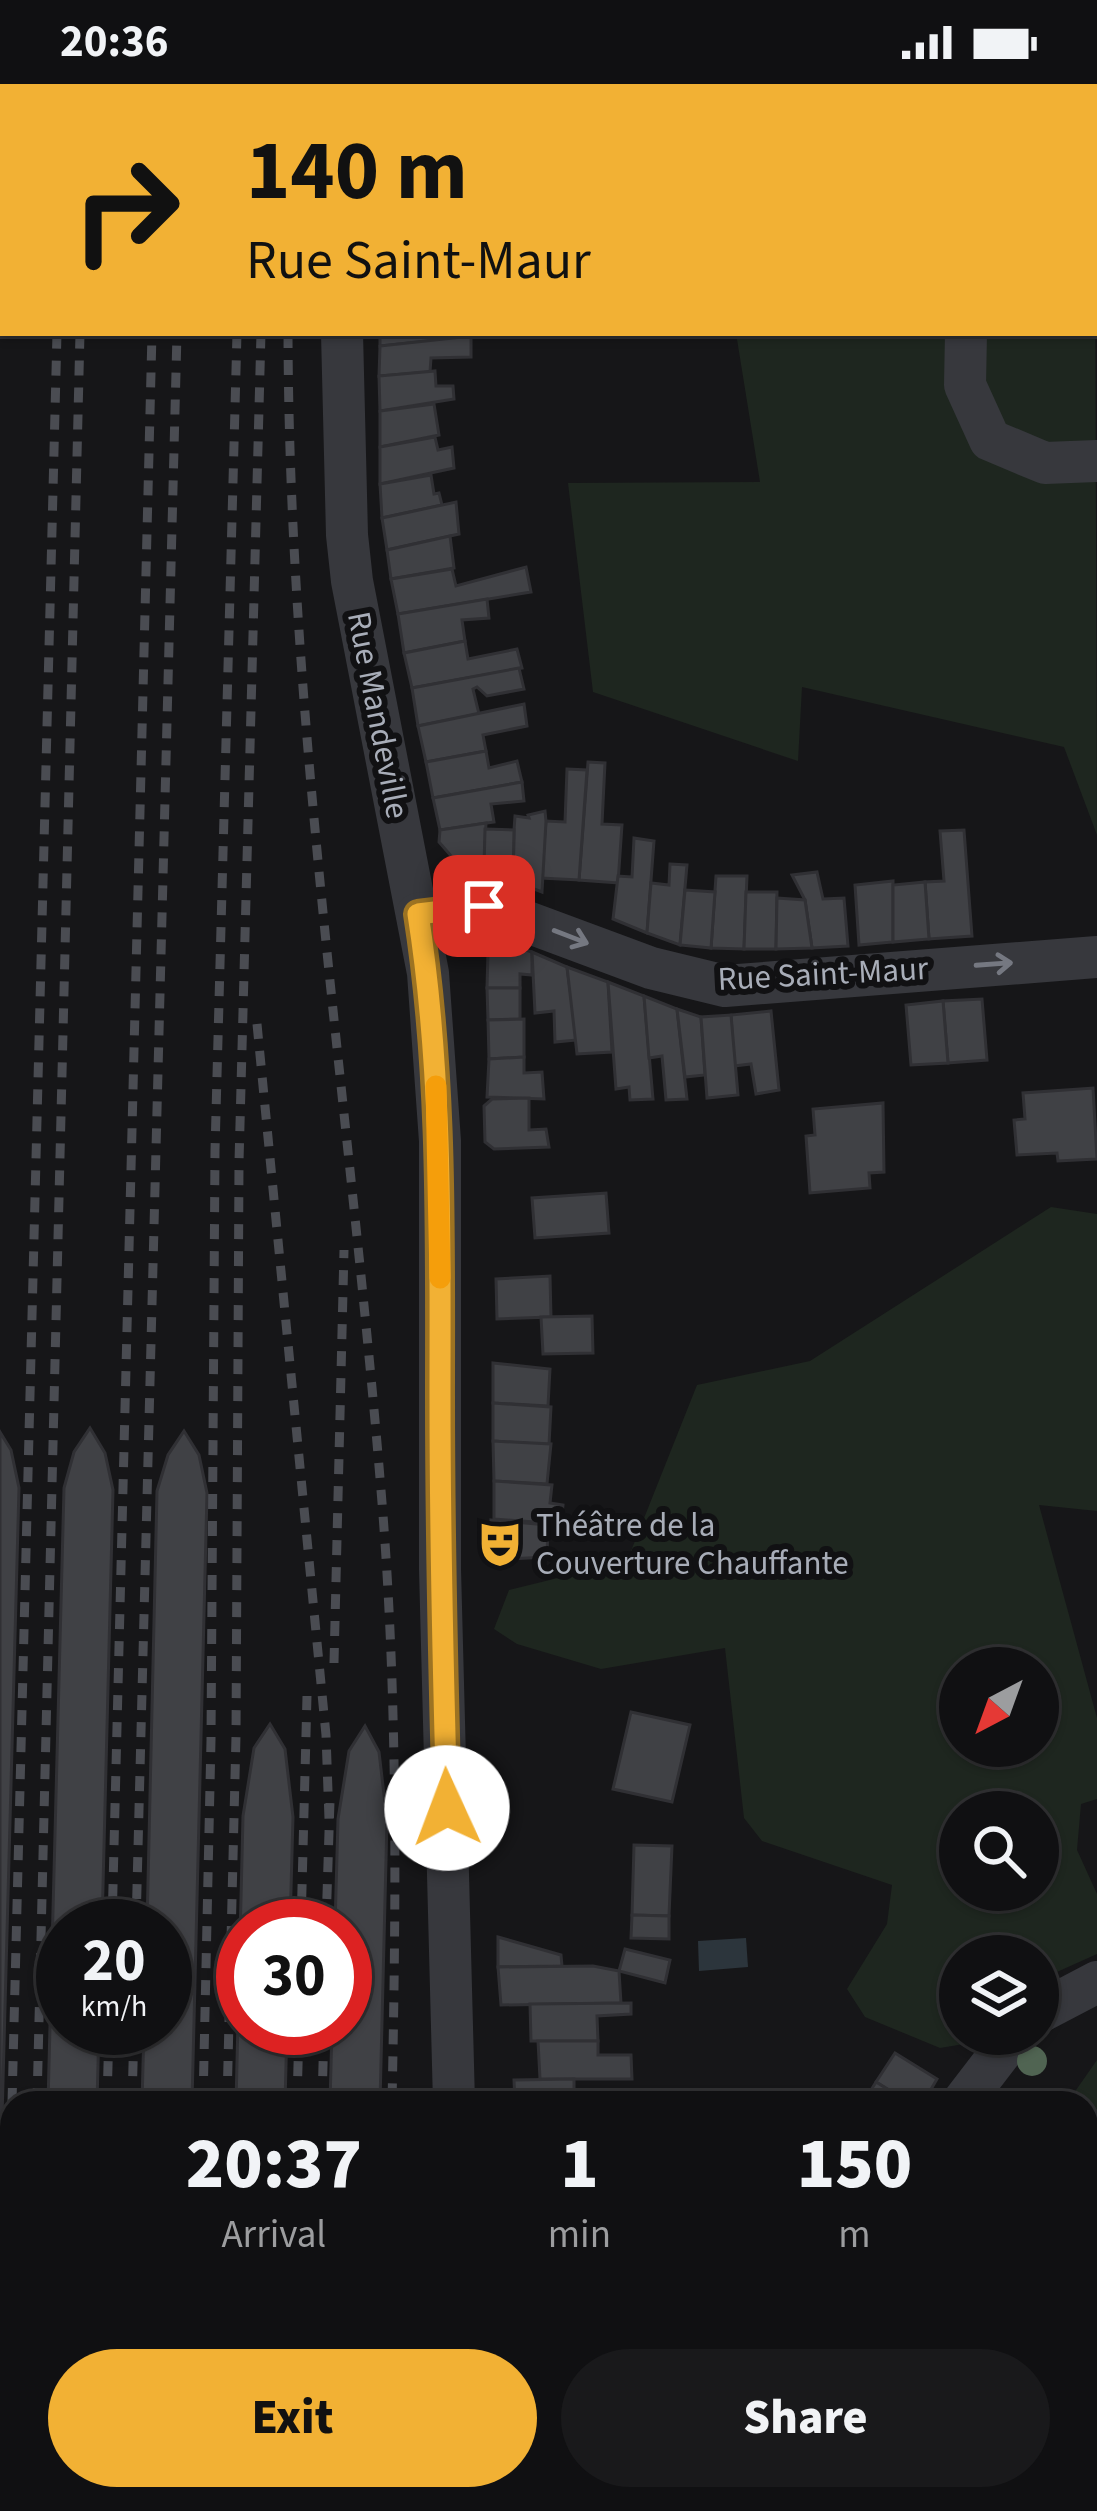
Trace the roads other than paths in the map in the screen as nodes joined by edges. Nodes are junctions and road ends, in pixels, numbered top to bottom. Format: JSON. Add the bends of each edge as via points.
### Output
{"nodes":[{"id":1,"x":341,"y":336,"type":"edge"},
{"id":2,"x":966,"y":336,"type":"edge"},
{"id":3,"x":1097,"y":461,"type":"edge"},
{"id":4,"x":418,"y":914,"type":"junction"},
{"id":5,"x":1097,"y":957,"type":"edge"},
{"id":6,"x":1097,"y":1982,"type":"edge"},
{"id":7,"x":1059,"y":2002,"type":"edge"},
{"id":8,"x":999,"y":2055,"type":"edge"},
{"id":9,"x":454,"y":2091,"type":"edge"},
{"id":10,"x":971,"y":2091,"type":"edge"}],
"edges":[{"from":1,"to":4,"type":"street","name":"Rue Mandeville","via":[[352,581]]},
{"from":2,"to":3,"type":"street","via":[[965,385],[990,440],[1045,464]]},
{"from":4,"to":5,"type":"street","name":"Rue Saint-Maur","one_way":true,"via":[[484,906],[651,968],[725,986]]},
{"from":4,"to":9,"type":"street","name":"Rue Mandeville","via":[[440,1141],[440,1569]]},
{"from":6,"to":7,"type":"street"},
{"from":8,"to":10,"type":"street"}]}
